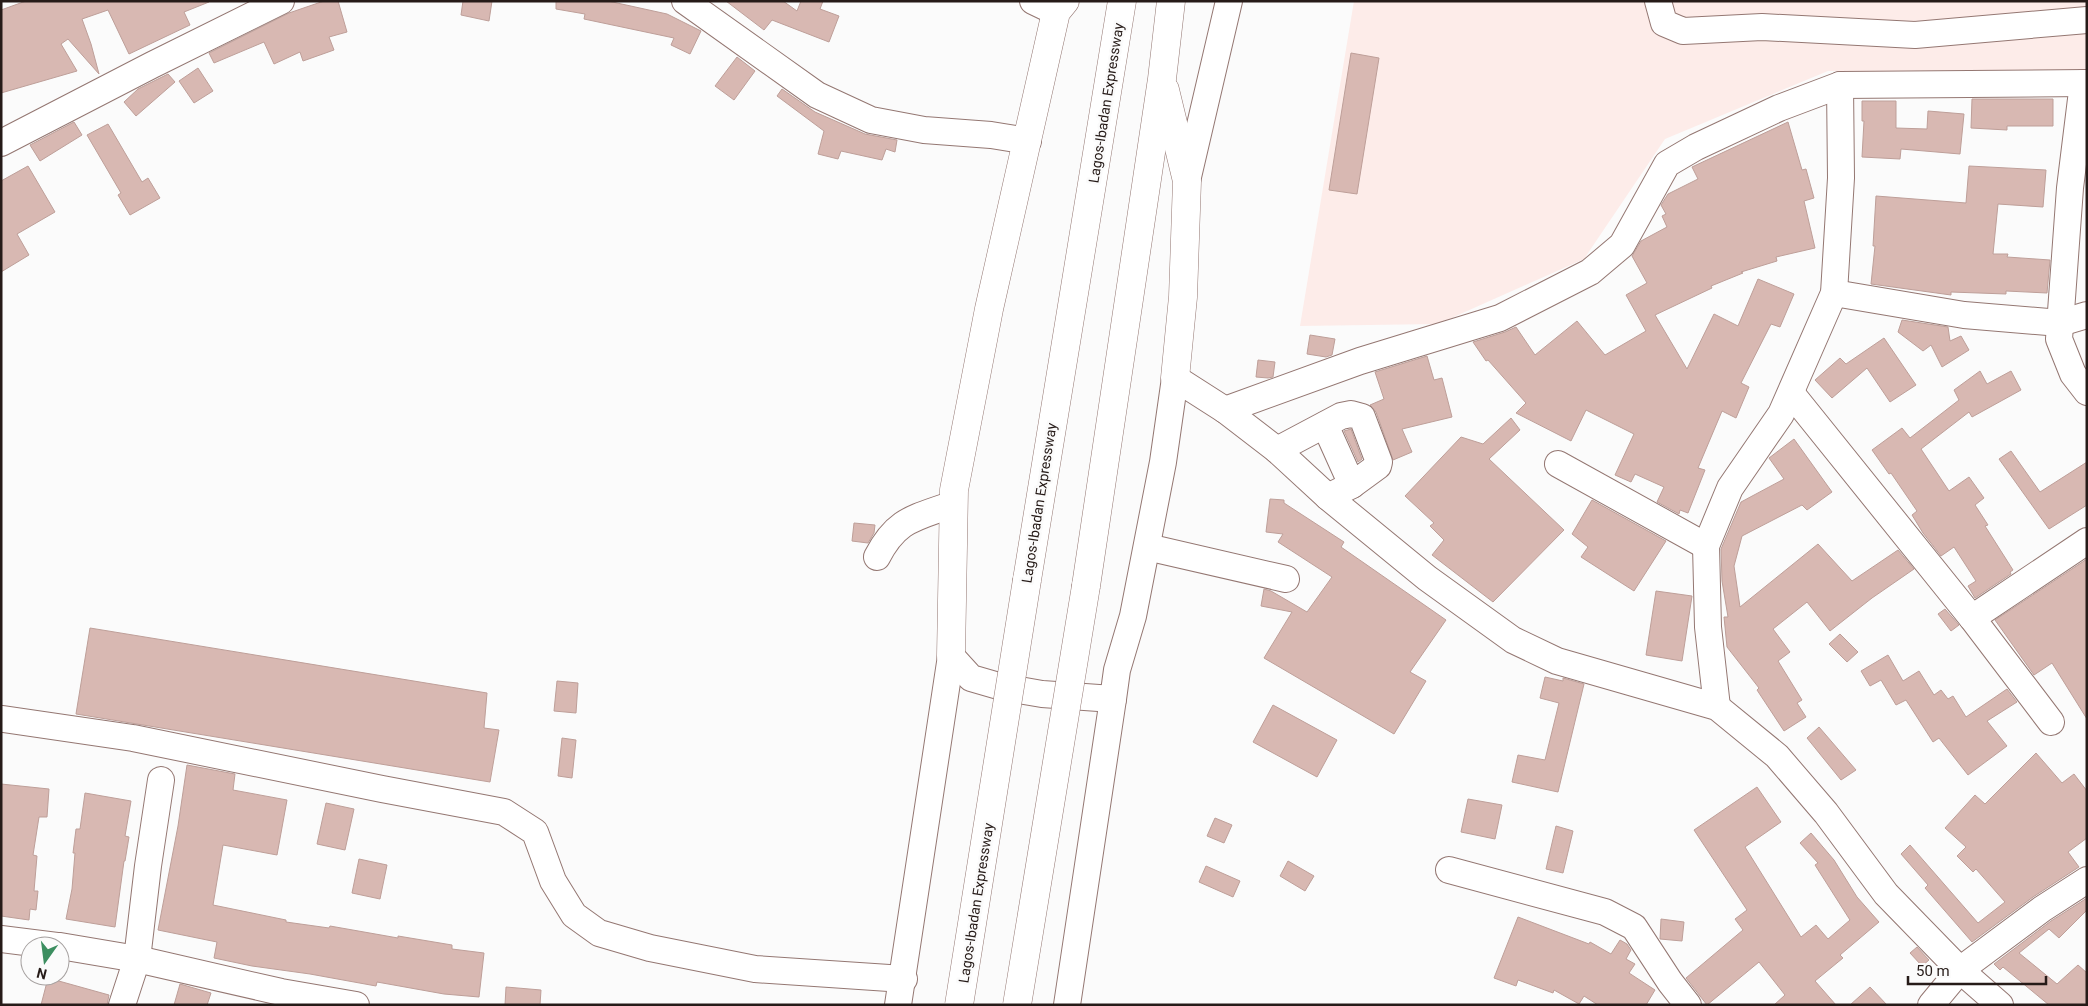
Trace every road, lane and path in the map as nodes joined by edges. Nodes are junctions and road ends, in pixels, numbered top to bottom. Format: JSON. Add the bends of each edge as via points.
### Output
{"nodes":[{"id":1,"x":281,"y":1,"type":"edge"},
{"id":2,"x":685,"y":1,"type":"edge"},
{"id":3,"x":1122,"y":1,"type":"edge"},
{"id":4,"x":1171,"y":1,"type":"edge"},
{"id":5,"x":1229,"y":1,"type":"edge"},
{"id":6,"x":1658,"y":1,"type":"edge"},
{"id":7,"x":1051,"y":5,"type":"edge"},
{"id":8,"x":2087,"y":20,"type":"edge"},
{"id":9,"x":1162,"y":79,"type":"junction"},
{"id":10,"x":2085,"y":83,"type":"edge"},
{"id":11,"x":1840,"y":85,"type":"junction"},
{"id":12,"x":1028,"y":141,"type":"junction"},
{"id":13,"x":1,"y":143,"type":"edge"},
{"id":14,"x":1187,"y":181,"type":"junction"},
{"id":15,"x":1834,"y":293,"type":"junction"},
{"id":16,"x":2087,"y":315,"type":"edge"},
{"id":17,"x":2060,"y":323,"type":"junction"},
{"id":18,"x":1175,"y":378,"type":"junction"},
{"id":19,"x":2087,"y":392,"type":"edge"},
{"id":20,"x":1791,"y":393,"type":"junction"},
{"id":21,"x":1225,"y":410,"type":"junction"},
{"id":22,"x":1325,"y":425,"type":"junction"},
{"id":23,"x":1277,"y":450,"type":"junction"},
{"id":24,"x":1558,"y":464,"type":"dead end"},
{"id":25,"x":1352,"y":485,"type":"junction"},
{"id":26,"x":1328,"y":497,"type":"junction"},
{"id":27,"x":954,"y":504,"type":"junction"},
{"id":28,"x":2087,"y":541,"type":"edge"},
{"id":29,"x":1706,"y":546,"type":"junction"},
{"id":30,"x":1147,"y":547,"type":"junction"},
{"id":31,"x":877,"y":557,"type":"dead end"},
{"id":32,"x":1286,"y":578,"type":"dead end"},
{"id":33,"x":1972,"y":618,"type":"junction"},
{"id":34,"x":951,"y":656,"type":"junction"},
{"id":35,"x":1113,"y":698,"type":"junction"},
{"id":36,"x":1718,"y":707,"type":"junction"},
{"id":37,"x":3,"y":719,"type":"dead end"},
{"id":38,"x":2052,"y":722,"type":"dead end"},
{"id":39,"x":162,"y":780,"type":"dead end"},
{"id":40,"x":1449,"y":870,"type":"dead end"},
{"id":41,"x":2087,"y":880,"type":"edge"},
{"id":42,"x":1,"y":939,"type":"edge"},
{"id":43,"x":20,"y":941,"type":"edge"},
{"id":44,"x":70,"y":948,"type":"edge"},
{"id":45,"x":137,"y":959,"type":"junction"},
{"id":46,"x":1960,"y":970,"type":"junction"},
{"id":47,"x":904,"y":979,"type":"junction"},
{"id":48,"x":122,"y":1005,"type":"edge"},
{"id":49,"x":356,"y":1005,"type":"edge"},
{"id":50,"x":898,"y":1005,"type":"edge"},
{"id":51,"x":959,"y":1005,"type":"edge"},
{"id":52,"x":1017,"y":1005,"type":"edge"},
{"id":53,"x":1067,"y":1005,"type":"edge"},
{"id":54,"x":1688,"y":1005,"type":"edge"},
{"id":55,"x":1931,"y":1005,"type":"edge"},
{"id":56,"x":2000,"y":1005,"type":"edge"}],
"edges":[{"from":1,"to":13,"type":"street"},
{"from":2,"to":12,"type":"street","via":[[817,95],[871,120],[924,130]]},
{"from":3,"to":51,"type":"highway","name":"Lagos-Ibadan Expressway","bridge":true},
{"from":4,"to":9,"type":"highway"},
{"from":5,"to":14,"type":"street"},
{"from":6,"to":8,"type":"street","via":[[1664,23],[1684,31],[1762,27],[1915,35]]},
{"from":7,"to":12,"type":"highway"},
{"from":9,"to":14,"type":"highway"},
{"from":9,"to":52,"type":"highway","bridge":true,"via":[[1086,586]]},
{"from":10,"to":11,"type":"street"},
{"from":10,"to":17,"type":"street","via":[[2070,188]]},
{"from":11,"to":15,"type":"street","via":[[1841,178]]},
{"from":11,"to":21,"type":"street","via":[[1779,108],[1667,164],[1622,245],[1590,272],[1500,318],[1360,361]]},
{"from":12,"to":27,"type":"highway","via":[[989,309]]},
{"from":14,"to":18,"type":"highway","via":[[1183,297]]},
{"from":15,"to":17,"type":"street","via":[[1964,314]]},
{"from":15,"to":20,"type":"street"},
{"from":16,"to":17,"type":"street"},
{"from":17,"to":19,"type":"street","via":[[2059,339],[2073,374]]},
{"from":18,"to":21,"type":"street"},
{"from":18,"to":30,"type":"street"},
{"from":20,"to":29,"type":"street","via":[[1781,414],[1730,488]]},
{"from":20,"to":33,"type":"street"},
{"from":21,"to":23,"type":"street"},
{"from":22,"to":23,"type":"street"},
{"from":22,"to":25,"type":"street"},
{"from":22,"to":25,"type":"street","via":[[1341,416],[1362,417],[1379,462],[1376,470]]},
{"from":23,"to":26,"type":"street"},
{"from":24,"to":29,"type":"street"},
{"from":25,"to":26,"type":"street"},
{"from":26,"to":36,"type":"street","via":[[1427,578],[1513,640],[1558,661]]},
{"from":27,"to":31,"type":"street","via":[[911,519],[895,530]]},
{"from":27,"to":34,"type":"highway"},
{"from":28,"to":33,"type":"street"},
{"from":29,"to":36,"type":"street","via":[[1708,627]]},
{"from":30,"to":32,"type":"street"},
{"from":30,"to":35,"type":"street"},
{"from":33,"to":38,"type":"street"},
{"from":34,"to":35,"type":"street","via":[[971,678],[1002,687],[1042,694]]},
{"from":34,"to":47,"type":"street"},
{"from":35,"to":53,"type":"street"},
{"from":36,"to":46,"type":"street","via":[[1777,756],[1826,813],[1886,894]]},
{"from":37,"to":47,"type":"street","via":[[133,738],[504,812],[535,832],[554,881],[574,915],[599,933],[650,948],[755,969]]},
{"from":39,"to":45,"type":"street"},
{"from":40,"to":54,"type":"street","via":[[1605,912],[1634,927]]},
{"from":41,"to":46,"type":"street"},
{"from":42,"to":43,"type":"street"},
{"from":44,"to":45,"type":"street"},
{"from":45,"to":48,"type":"street"},
{"from":45,"to":49,"type":"street","via":[[281,992]]},
{"from":46,"to":55,"type":"street"},
{"from":46,"to":56,"type":"street"},
{"from":47,"to":50,"type":"street"}]}
